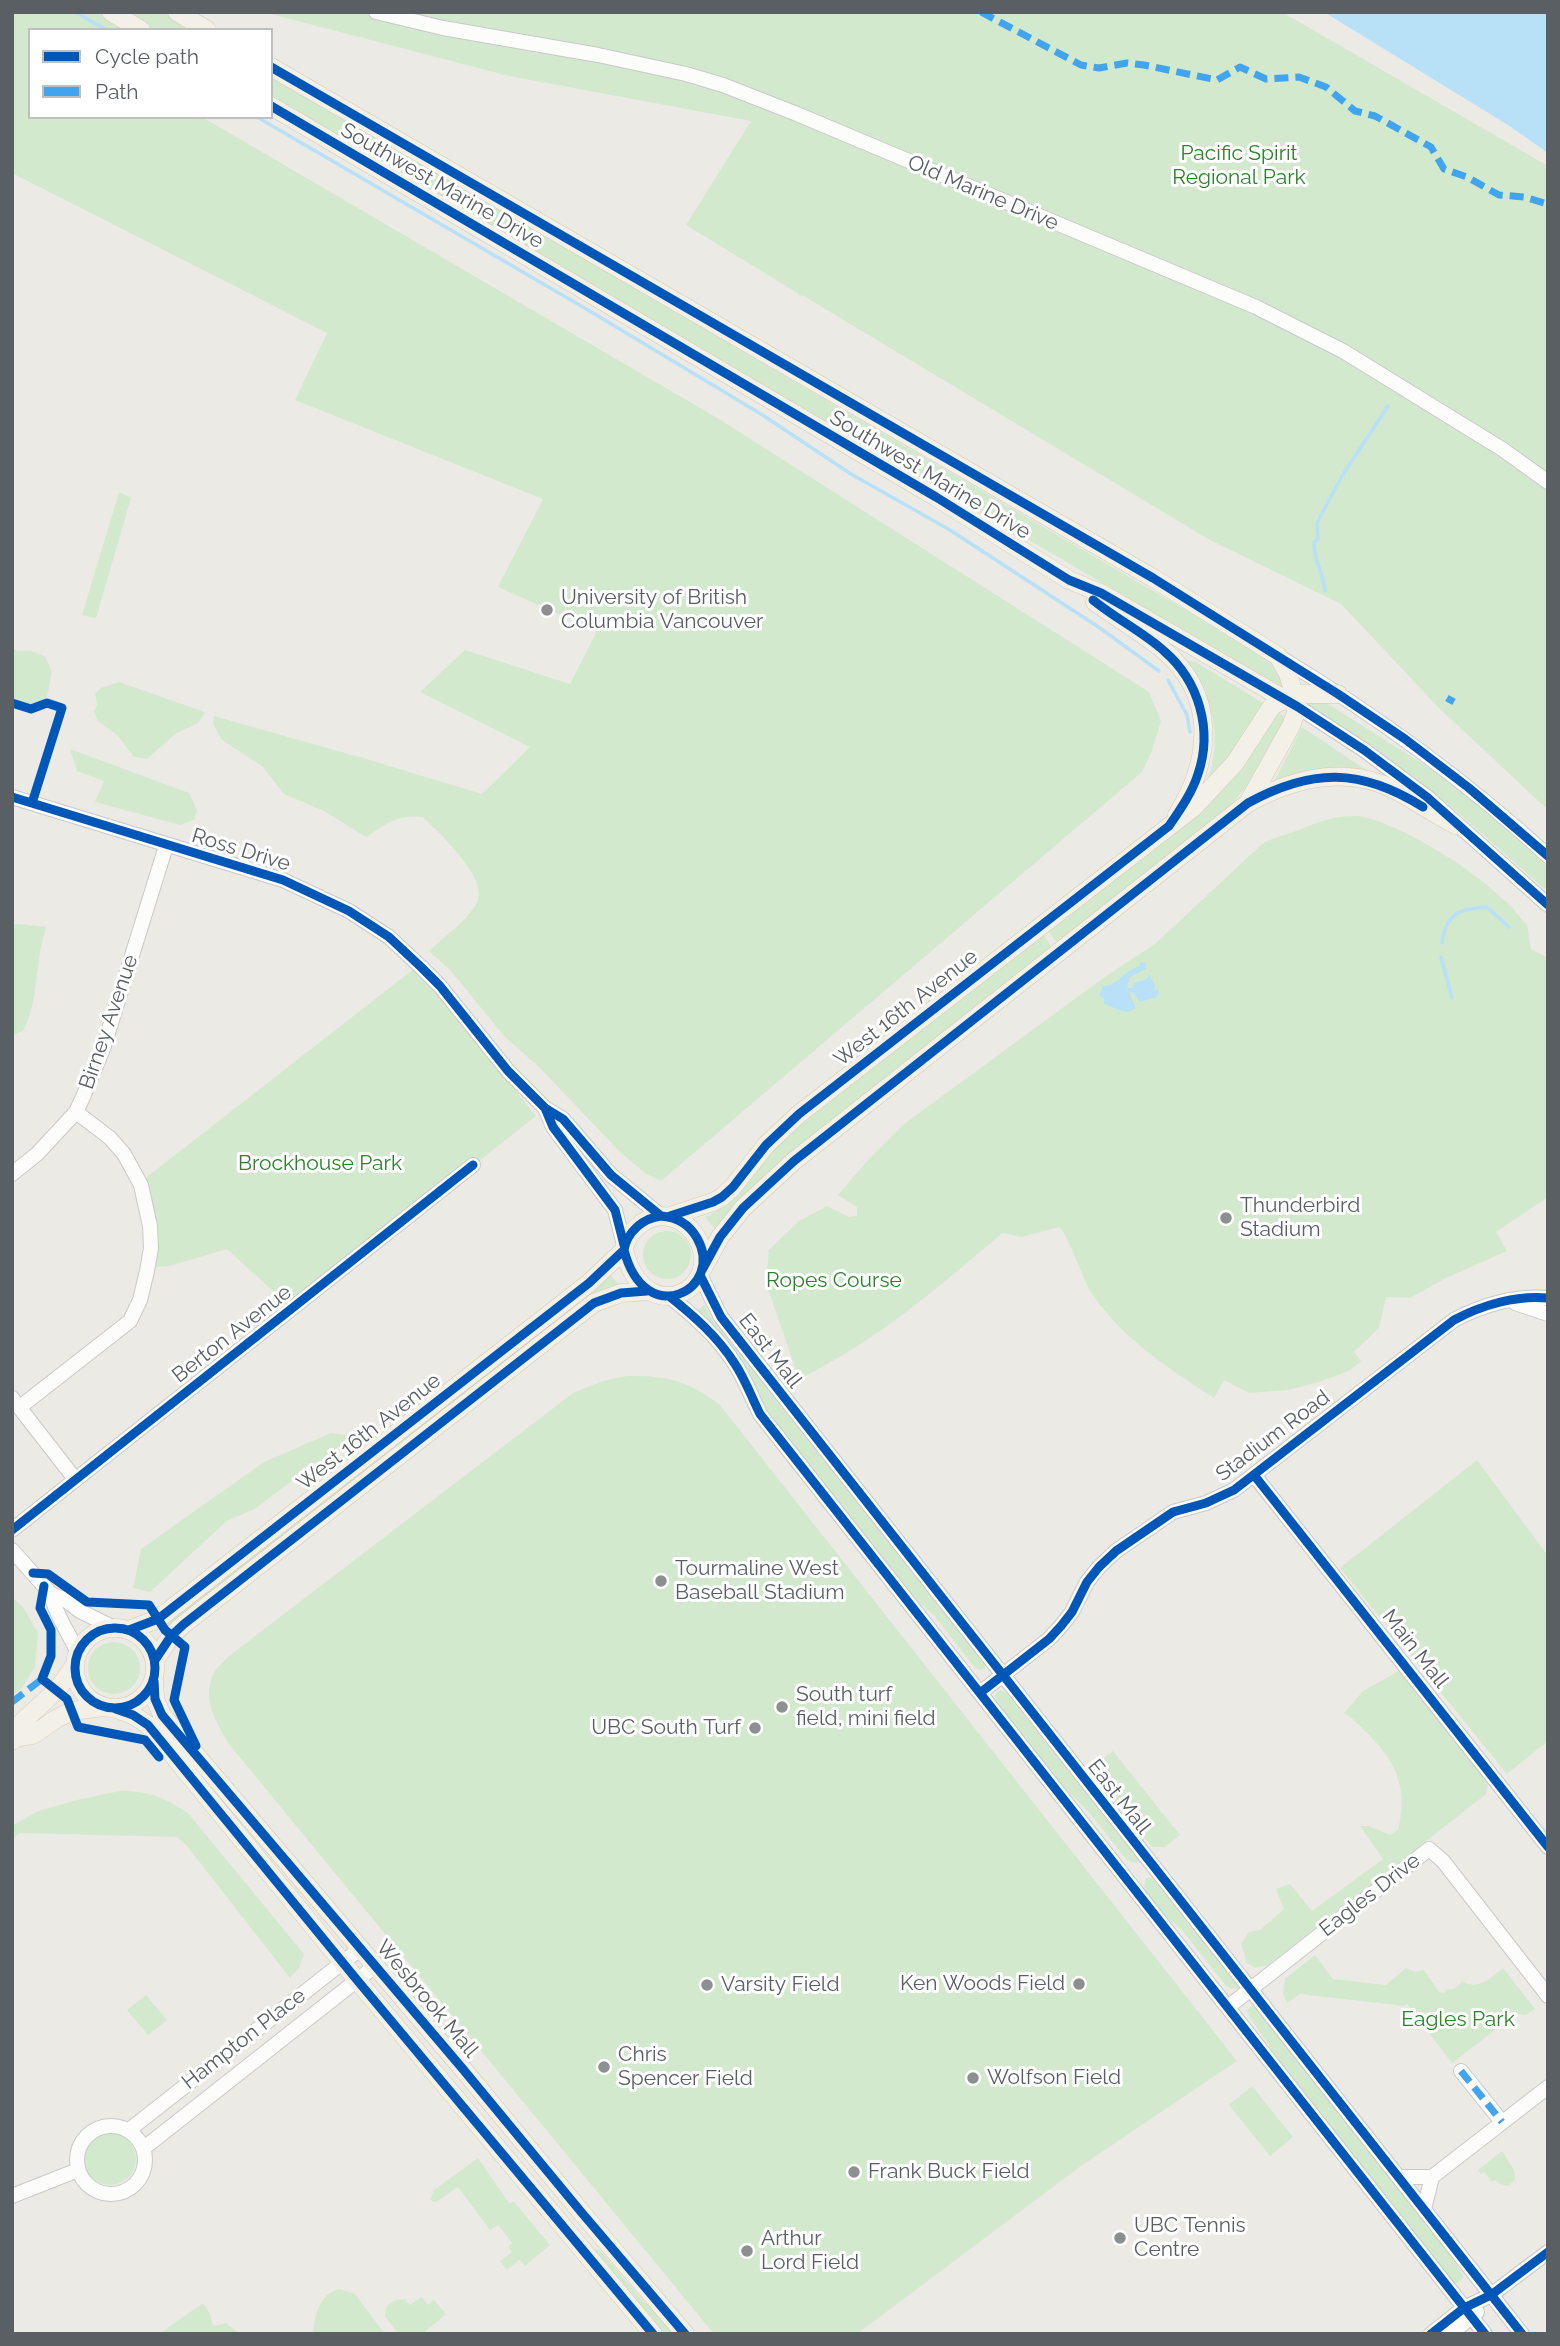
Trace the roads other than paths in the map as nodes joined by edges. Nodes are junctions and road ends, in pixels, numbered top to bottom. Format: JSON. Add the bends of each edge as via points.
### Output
{"nodes":[{"id":1,"x":111,"y":12,"type":"edge"},
{"id":2,"x":177,"y":12,"type":"edge"},
{"id":3,"x":376,"y":12,"type":"edge"},
{"id":4,"x":138,"y":28,"type":"edge"},
{"id":5,"x":204,"y":28,"type":"edge"},
{"id":6,"x":273,"y":68,"type":"edge"},
{"id":7,"x":273,"y":107,"type":"edge"},
{"id":8,"x":1548,"y":482,"type":"edge"},
{"id":9,"x":1069,"y":580,"type":"junction"},
{"id":10,"x":1278,"y":656,"type":"junction"},
{"id":11,"x":1338,"y":694,"type":"junction"},
{"id":12,"x":1292,"y":700,"type":"junction"},
{"id":13,"x":12,"y":797,"type":"edge"},
{"id":14,"x":1248,"y":803,"type":"junction"},
{"id":15,"x":1456,"y":825,"type":"junction"},
{"id":16,"x":1169,"y":826,"type":"junction"},
{"id":17,"x":166,"y":846,"type":"junction"},
{"id":18,"x":1548,"y":856,"type":"edge"},
{"id":19,"x":1548,"y":905,"type":"edge"},
{"id":20,"x":545,"y":1108,"type":"junction"},
{"id":21,"x":76,"y":1112,"type":"junction"},
{"id":22,"x":473,"y":1165,"type":"dead end"},
{"id":23,"x":12,"y":1174,"type":"edge"},
{"id":24,"x":665,"y":1216,"type":"junction"},
{"id":25,"x":624,"y":1248,"type":"junction"},
{"id":26,"x":701,"y":1273,"type":"junction"},
{"id":27,"x":647,"y":1292,"type":"junction"},
{"id":28,"x":669,"y":1296,"type":"junction"},
{"id":29,"x":1548,"y":1298,"type":"edge"},
{"id":30,"x":1511,"y":1301,"type":"junction"},
{"id":31,"x":1548,"y":1314,"type":"edge"},
{"id":32,"x":16,"y":1403,"type":"edge"},
{"id":33,"x":1254,"y":1475,"type":"junction"},
{"id":34,"x":75,"y":1479,"type":"junction"},
{"id":35,"x":12,"y":1530,"type":"edge"},
{"id":36,"x":12,"y":1550,"type":"edge"},
{"id":37,"x":51,"y":1594,"type":"junction"},
{"id":38,"x":120,"y":1629,"type":"junction"},
{"id":39,"x":76,"y":1659,"type":"junction"},
{"id":40,"x":155,"y":1660,"type":"junction"},
{"id":41,"x":1002,"y":1677,"type":"junction"},
{"id":42,"x":154,"y":1681,"type":"junction"},
{"id":43,"x":980,"y":1693,"type":"junction"},
{"id":44,"x":108,"y":1708,"type":"junction"},
{"id":45,"x":14,"y":1739,"type":"edge"},
{"id":46,"x":1548,"y":1847,"type":"edge"},
{"id":47,"x":360,"y":1948,"type":"junction"},
{"id":48,"x":343,"y":1962,"type":"junction"},
{"id":49,"x":375,"y":1966,"type":"junction"},
{"id":50,"x":357,"y":1980,"type":"junction"},
{"id":51,"x":1251,"y":1989,"type":"junction"},
{"id":52,"x":1548,"y":1996,"type":"edge"},
{"id":53,"x":1228,"y":2007,"type":"junction"},
{"id":54,"x":1461,"y":2071,"type":"dead end"},
{"id":55,"x":1548,"y":2087,"type":"edge"},
{"id":56,"x":1502,"y":2122,"type":"junction"},
{"id":57,"x":129,"y":2130,"type":"junction"},
{"id":58,"x":144,"y":2148,"type":"junction"},
{"id":59,"x":78,"y":2170,"type":"junction"},
{"id":60,"x":1398,"y":2177,"type":"junction"},
{"id":61,"x":1432,"y":2177,"type":"junction"},
{"id":62,"x":12,"y":2196,"type":"edge"},
{"id":63,"x":1424,"y":2209,"type":"junction"},
{"id":64,"x":1548,"y":2252,"type":"edge"},
{"id":65,"x":1491,"y":2295,"type":"junction"},
{"id":66,"x":1468,"y":2313,"type":"junction"},
{"id":67,"x":653,"y":2334,"type":"edge"},
{"id":68,"x":685,"y":2334,"type":"edge"},
{"id":69,"x":1432,"y":2334,"type":"edge"},
{"id":70,"x":1451,"y":2334,"type":"edge"},
{"id":71,"x":1485,"y":2334,"type":"edge"},
{"id":72,"x":1522,"y":2334,"type":"edge"}],
"edges":[{"from":1,"to":4,"type":"main road"},
{"from":2,"to":5,"type":"main road"},
{"from":3,"to":8,"type":"street","name":"Old Marine Drive","via":[[685,74],[797,114],[1256,307],[1343,351]]},
{"from":6,"to":10,"type":"main road","name":"Southwest Marine Drive","via":[[1153,578]]},
{"from":7,"to":9,"type":"main road","name":"Southwest Marine Drive"},
{"from":9,"to":12,"type":"main road","name":"Southwest Marine Drive","via":[[1101,593]]},
{"from":9,"to":16,"type":"main road","via":[[1161,648],[1195,693],[1204,723],[1201,764],[1188,798]]},
{"from":10,"to":11,"type":"street","name":"Southwest Marine Drive"},
{"from":10,"to":12,"type":"main road","via":[[1288,674]]},
{"from":11,"to":12,"type":"main road"},
{"from":11,"to":18,"type":"street","name":"Southwest Marine Drive","via":[[1469,788]]},
{"from":12,"to":14,"type":"main road","via":[[1287,734]]},
{"from":12,"to":15,"type":"street","name":"Southwest Marine Drive","via":[[1427,797]]},
{"from":12,"to":16,"type":"main road","name":"West 16th Avenue","via":[[1272,706],[1214,787]]},
{"from":13,"to":17,"type":"street","name":"Ross Drive"},
{"from":14,"to":15,"type":"main road","via":[[1302,780],[1342,776],[1392,789]]},
{"from":14,"to":26,"type":"main road","via":[[794,1161],[743,1208],[720,1237]]},
{"from":15,"to":19,"type":"street","name":"Southwest Marine Drive"},
{"from":16,"to":24,"type":"main road","name":"West 16th Avenue","via":[[799,1114],[722,1197]]},
{"from":17,"to":20,"type":"street","name":"Ross Drive","via":[[282,880],[349,911],[389,937],[440,986],[508,1071]]},
{"from":17,"to":21,"type":"street","name":"Birney Avenue","via":[[103,1049]]},
{"from":20,"to":24,"type":"street","name":"Ross Drive","via":[[564,1119],[611,1175]]},
{"from":20,"to":25,"type":"street","name":"Ross Drive","via":[[553,1127],[615,1210]]},
{"from":21,"to":23,"type":"street","name":"Birney Avenue"},
{"from":21,"to":32,"type":"street","via":[[110,1138],[141,1185],[150,1226],[147,1271],[130,1321]]},
{"from":22,"to":34,"type":"street","name":"Berton Avenue"},
{"from":24,"to":25,"type":"main road","via":[[640,1223]]},
{"from":24,"to":26,"type":"main road","via":[[684,1223],[694,1233],[702,1246]]},
{"from":25,"to":27,"type":"main road","via":[[631,1271]]},
{"from":25,"to":38,"type":"main road","name":"West 16th Avenue","via":[[579,1291],[158,1619]]},
{"from":26,"to":28,"type":"main road","via":[[689,1288]]},
{"from":26,"to":41,"type":"street","name":"East Mall","via":[[720,1317]]},
{"from":27,"to":28,"type":"main road"},
{"from":27,"to":40,"type":"main road","name":"West 16th Avenue","via":[[611,1296],[587,1308],[184,1624]]},
{"from":28,"to":43,"type":"street","name":"East Mall","via":[[714,1336],[736,1365],[760,1414]]},
{"from":29,"to":30,"type":"street","name":"Stadium Road"},
{"from":30,"to":31,"type":"street"},
{"from":30,"to":33,"type":"street","name":"Stadium Road","via":[[1480,1307],[1454,1320]]},
{"from":32,"to":34,"type":"street"},
{"from":33,"to":41,"type":"street","name":"Stadium Road","via":[[1221,1497],[1173,1512],[1116,1551],[1087,1582],[1062,1626]]},
{"from":33,"to":46,"type":"street","name":"Main Mall"},
{"from":34,"to":35,"type":"street","name":"Berton Avenue"},
{"from":36,"to":37,"type":"street"},
{"from":37,"to":38,"type":"street"},
{"from":37,"to":39,"type":"street"},
{"from":38,"to":39,"type":"main road","via":[[94,1633]]},
{"from":38,"to":40,"type":"main road","via":[[147,1643]]},
{"from":39,"to":44,"type":"main road","via":[[76,1678],[83,1692]]},
{"from":39,"to":45,"type":"main road","via":[[57,1690],[22,1722]]},
{"from":40,"to":42,"type":"main road"},
{"from":41,"to":43,"type":"street","name":"Stadium Road"},
{"from":41,"to":51,"type":"street","name":"East Mall"},
{"from":42,"to":44,"type":"main road","via":[[138,1701]]},
{"from":42,"to":47,"type":"main road","name":"Wesbrook Mall","via":[[162,1715]]},
{"from":43,"to":53,"type":"street","name":"East Mall"},
{"from":44,"to":45,"type":"main road","via":[[72,1712],[33,1735]]},
{"from":44,"to":48,"type":"main road","name":"Wesbrook Mall","via":[[148,1725]]},
{"from":47,"to":48,"type":"street","name":"Hampton Place"},
{"from":47,"to":49,"type":"main road","name":"Wesbrook Mall"},
{"from":48,"to":50,"type":"main road","name":"Wesbrook Mall"},
{"from":48,"to":57,"type":"street","name":"Hampton Place"},
{"from":49,"to":50,"type":"street","name":"Hampton Place"},
{"from":49,"to":68,"type":"main road","name":"Wesbrook Mall"},
{"from":50,"to":58,"type":"street","name":"Hampton Place"},
{"from":50,"to":67,"type":"main road","name":"Wesbrook Mall"},
{"from":51,"to":52,"type":"street","name":"Eagles Drive","via":[[1429,1849]]},
{"from":51,"to":53,"type":"street","name":"Eagles Drive"},
{"from":51,"to":60,"type":"street","name":"East Mall"},
{"from":53,"to":66,"type":"street","name":"East Mall"},
{"from":54,"to":56,"type":"street"},
{"from":55,"to":56,"type":"street"},
{"from":56,"to":61,"type":"street"},
{"from":57,"to":58,"type":"street"},
{"from":57,"to":59,"type":"street","via":[[108,2125],[88,2134],[78,2151]]},
{"from":58,"to":59,"type":"street","via":[[141,2178],[121,2192],[91,2188]]},
{"from":59,"to":62,"type":"street"},
{"from":60,"to":61,"type":"street"},
{"from":60,"to":63,"type":"street","name":"East Mall"},
{"from":61,"to":63,"type":"street"},
{"from":63,"to":65,"type":"street","name":"East Mall"},
{"from":64,"to":65,"type":"street"},
{"from":65,"to":66,"type":"street"},
{"from":65,"to":72,"type":"street","name":"East Mall"},
{"from":66,"to":69,"type":"street"},
{"from":66,"to":70,"type":"street"},
{"from":66,"to":71,"type":"street","name":"East Mall"}]}
